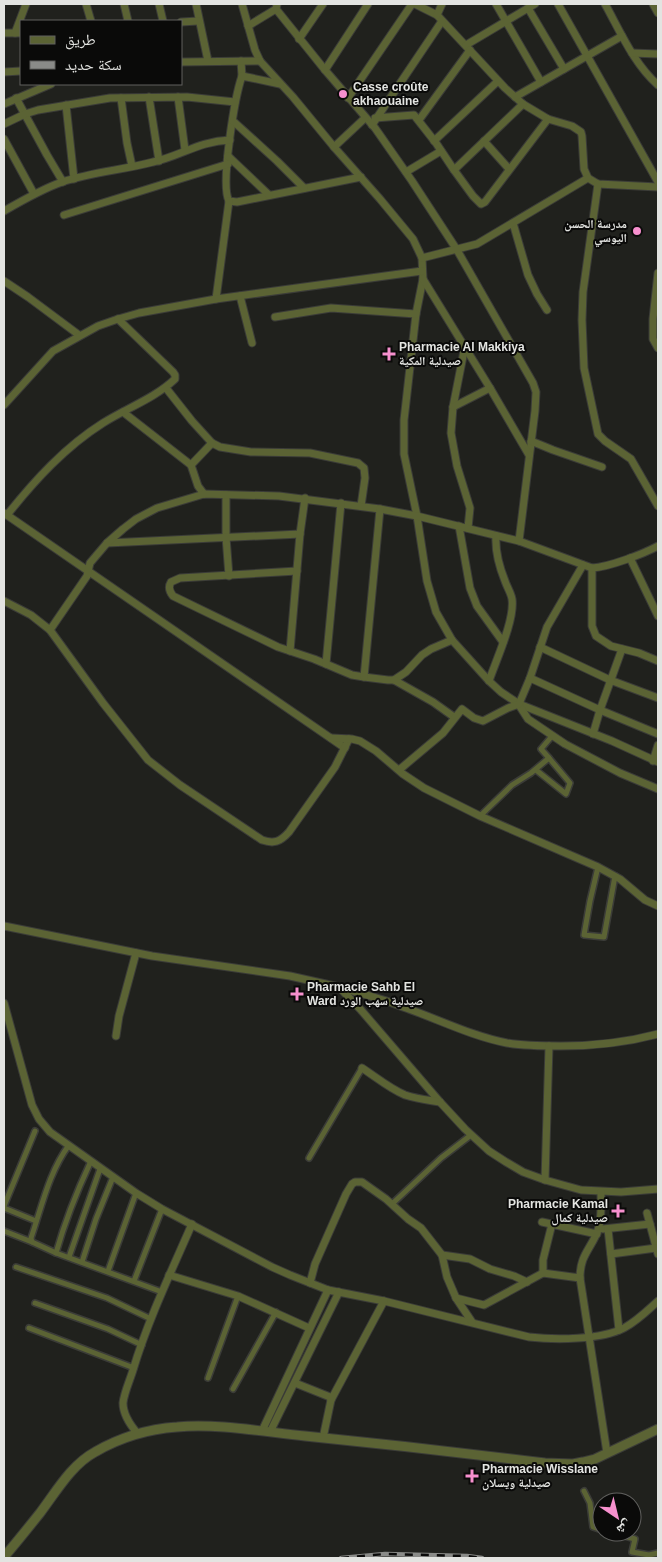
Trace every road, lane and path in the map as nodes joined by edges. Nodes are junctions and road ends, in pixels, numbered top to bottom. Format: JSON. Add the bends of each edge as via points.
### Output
{"nodes":[{"id":1,"x":26,"y":4,"type":"edge"},
{"id":2,"x":86,"y":4,"type":"edge"},
{"id":3,"x":124,"y":4,"type":"edge"},
{"id":4,"x":160,"y":4,"type":"edge"},
{"id":5,"x":196,"y":4,"type":"edge"},
{"id":6,"x":242,"y":4,"type":"edge"},
{"id":7,"x":323,"y":4,"type":"edge"},
{"id":8,"x":368,"y":4,"type":"edge"},
{"id":9,"x":414,"y":4,"type":"edge"},
{"id":10,"x":442,"y":4,"type":"edge"},
{"id":11,"x":496,"y":4,"type":"edge"},
{"id":12,"x":558,"y":4,"type":"edge"},
{"id":13,"x":604,"y":4,"type":"edge"},
{"id":14,"x":653,"y":4,"type":"edge"},
{"id":15,"x":532,"y":6,"type":"edge"},
{"id":16,"x":276,"y":7,"type":"edge"},
{"id":17,"x":658,"y":13,"type":"edge"},
{"id":18,"x":440,"y":18,"type":"junction"},
{"id":19,"x":22,"y":20,"type":"edge"},
{"id":20,"x":91,"y":20,"type":"edge"},
{"id":21,"x":128,"y":20,"type":"edge"},
{"id":22,"x":164,"y":20,"type":"edge"},
{"id":23,"x":198,"y":21,"type":"junction"},
{"id":24,"x":506,"y":21,"type":"junction"},
{"id":25,"x":182,"y":22,"type":"edge"},
{"id":26,"x":248,"y":26,"type":"junction"},
{"id":27,"x":4,"y":33,"type":"edge"},
{"id":28,"x":18,"y":33,"type":"edge"},
{"id":29,"x":622,"y":36,"type":"junction"},
{"id":30,"x":299,"y":39,"type":"junction"},
{"id":31,"x":468,"y":47,"type":"junction"},
{"id":32,"x":632,"y":53,"type":"junction"},
{"id":33,"x":658,"y":54,"type":"edge"},
{"id":34,"x":588,"y":56,"type":"junction"},
{"id":35,"x":208,"y":61,"type":"junction"},
{"id":36,"x":241,"y":61,"type":"junction"},
{"id":37,"x":260,"y":61,"type":"junction"},
{"id":38,"x":182,"y":62,"type":"edge"},
{"id":39,"x":564,"y":69,"type":"junction"},
{"id":40,"x":324,"y":70,"type":"junction"},
{"id":41,"x":20,"y":71,"type":"edge"},
{"id":42,"x":4,"y":72,"type":"edge"},
{"id":43,"x":242,"y":76,"type":"junction"},
{"id":44,"x":498,"y":81,"type":"junction"},
{"id":45,"x":541,"y":82,"type":"junction"},
{"id":46,"x":280,"y":84,"type":"junction"},
{"id":47,"x":48,"y":85,"type":"edge"},
{"id":48,"x":658,"y":85,"type":"edge"},
{"id":49,"x":149,"y":97,"type":"junction"},
{"id":50,"x":178,"y":97,"type":"junction"},
{"id":51,"x":515,"y":97,"type":"junction"},
{"id":52,"x":16,"y":98,"type":"junction"},
{"id":53,"x":122,"y":98,"type":"junction"},
{"id":54,"x":348,"y":98,"type":"junction"},
{"id":55,"x":235,"y":102,"type":"junction"},
{"id":56,"x":4,"y":104,"type":"edge"},
{"id":57,"x":523,"y":104,"type":"junction"},
{"id":58,"x":66,"y":105,"type":"junction"},
{"id":59,"x":25,"y":114,"type":"junction"},
{"id":60,"x":366,"y":118,"type":"junction"},
{"id":61,"x":548,"y":119,"type":"junction"},
{"id":62,"x":419,"y":120,"type":"junction"},
{"id":63,"x":373,"y":121,"type":"junction"},
{"id":64,"x":233,"y":122,"type":"junction"},
{"id":65,"x":4,"y":124,"type":"edge"},
{"id":66,"x":4,"y":139,"type":"edge"},
{"id":67,"x":230,"y":140,"type":"junction"},
{"id":68,"x":434,"y":141,"type":"junction"},
{"id":69,"x":484,"y":141,"type":"junction"},
{"id":70,"x":334,"y":147,"type":"junction"},
{"id":71,"x":185,"y":150,"type":"junction"},
{"id":72,"x":441,"y":151,"type":"junction"},
{"id":73,"x":228,"y":160,"type":"junction"},
{"id":74,"x":159,"y":161,"type":"junction"},
{"id":75,"x":132,"y":166,"type":"junction"},
{"id":76,"x":509,"y":169,"type":"junction"},
{"id":77,"x":454,"y":170,"type":"junction"},
{"id":78,"x":406,"y":172,"type":"junction"},
{"id":79,"x":360,"y":177,"type":"junction"},
{"id":80,"x":74,"y":178,"type":"junction"},
{"id":81,"x":588,"y":178,"type":"junction"},
{"id":82,"x":63,"y":182,"type":"junction"},
{"id":83,"x":658,"y":182,"type":"edge"},
{"id":84,"x":598,"y":184,"type":"junction"},
{"id":85,"x":658,"y":187,"type":"edge"},
{"id":86,"x":304,"y":188,"type":"junction"},
{"id":87,"x":34,"y":194,"type":"junction"},
{"id":88,"x":269,"y":195,"type":"junction"},
{"id":89,"x":229,"y":201,"type":"junction"},
{"id":90,"x":4,"y":211,"type":"edge"},
{"id":91,"x":64,"y":215,"type":"dead end"},
{"id":92,"x":513,"y":223,"type":"junction"},
{"id":93,"x":457,"y":250,"type":"junction"},
{"id":94,"x":422,"y":258,"type":"junction"},
{"id":95,"x":422,"y":271,"type":"junction"},
{"id":96,"x":658,"y":273,"type":"edge"},
{"id":97,"x":423,"y":279,"type":"junction"},
{"id":98,"x":4,"y":282,"type":"edge"},
{"id":99,"x":240,"y":296,"type":"junction"},
{"id":100,"x":216,"y":299,"type":"junction"},
{"id":101,"x":548,"y":310,"type":"dead end"},
{"id":102,"x":416,"y":314,"type":"junction"},
{"id":103,"x":276,"y":317,"type":"dead end"},
{"id":104,"x":118,"y":319,"type":"junction"},
{"id":105,"x":656,"y":319,"type":"edge"},
{"id":106,"x":79,"y":335,"type":"junction"},
{"id":107,"x":252,"y":343,"type":"dead end"},
{"id":108,"x":465,"y":346,"type":"junction"},
{"id":109,"x":658,"y":348,"type":"edge"},
{"id":110,"x":166,"y":388,"type":"junction"},
{"id":111,"x":490,"y":388,"type":"junction"},
{"id":112,"x":4,"y":405,"type":"edge"},
{"id":113,"x":453,"y":407,"type":"junction"},
{"id":114,"x":123,"y":412,"type":"junction"},
{"id":115,"x":531,"y":441,"type":"junction"},
{"id":116,"x":212,"y":443,"type":"junction"},
{"id":117,"x":529,"y":455,"type":"junction"},
{"id":118,"x":192,"y":465,"type":"junction"},
{"id":119,"x":602,"y":467,"type":"dead end"},
{"id":120,"x":204,"y":494,"type":"junction"},
{"id":121,"x":226,"y":495,"type":"junction"},
{"id":122,"x":305,"y":498,"type":"junction"},
{"id":123,"x":341,"y":503,"type":"junction"},
{"id":124,"x":361,"y":506,"type":"junction"},
{"id":125,"x":658,"y":506,"type":"edge"},
{"id":126,"x":380,"y":509,"type":"junction"},
{"id":127,"x":5,"y":514,"type":"edge"},
{"id":128,"x":417,"y":516,"type":"junction"},
{"id":129,"x":459,"y":526,"type":"junction"},
{"id":130,"x":468,"y":528,"type":"junction"},
{"id":131,"x":300,"y":534,"type":"junction"},
{"id":132,"x":496,"y":536,"type":"junction"},
{"id":133,"x":226,"y":538,"type":"junction"},
{"id":134,"x":519,"y":541,"type":"junction"},
{"id":135,"x":107,"y":543,"type":"junction"},
{"id":136,"x":657,"y":549,"type":"edge"},
{"id":137,"x":630,"y":558,"type":"junction"},
{"id":138,"x":583,"y":565,"type":"junction"},
{"id":139,"x":592,"y":568,"type":"junction"},
{"id":140,"x":88,"y":570,"type":"junction"},
{"id":141,"x":296,"y":571,"type":"junction"},
{"id":142,"x":229,"y":576,"type":"junction"},
{"id":143,"x":4,"y":601,"type":"edge"},
{"id":144,"x":658,"y":616,"type":"edge"},
{"id":145,"x":50,"y":630,"type":"junction"},
{"id":146,"x":452,"y":640,"type":"junction"},
{"id":147,"x":503,"y":642,"type":"junction"},
{"id":148,"x":540,"y":647,"type":"junction"},
{"id":149,"x":622,"y":649,"type":"junction"},
{"id":150,"x":290,"y":651,"type":"junction"},
{"id":151,"x":658,"y":661,"type":"edge"},
{"id":152,"x":326,"y":664,"type":"junction"},
{"id":153,"x":364,"y":677,"type":"junction"},
{"id":154,"x":530,"y":678,"type":"junction"},
{"id":155,"x":394,"y":680,"type":"junction"},
{"id":156,"x":610,"y":680,"type":"junction"},
{"id":157,"x":489,"y":681,"type":"junction"},
{"id":158,"x":658,"y":698,"type":"edge"},
{"id":159,"x":519,"y":704,"type":"junction"},
{"id":160,"x":600,"y":710,"type":"junction"},
{"id":161,"x":454,"y":717,"type":"junction"},
{"id":162,"x":593,"y":734,"type":"junction"},
{"id":163,"x":658,"y":734,"type":"edge"},
{"id":164,"x":552,"y":736,"type":"junction"},
{"id":165,"x":331,"y":738,"type":"junction"},
{"id":166,"x":349,"y":739,"type":"junction"},
{"id":167,"x":658,"y":745,"type":"edge"},
{"id":168,"x":345,"y":748,"type":"junction"},
{"id":169,"x":549,"y":758,"type":"junction"},
{"id":170,"x":656,"y":761,"type":"edge"},
{"id":171,"x":399,"y":770,"type":"junction"},
{"id":172,"x":536,"y":770,"type":"junction"},
{"id":173,"x":658,"y":788,"type":"edge"},
{"id":174,"x":480,"y":816,"type":"junction"},
{"id":175,"x":598,"y":867,"type":"junction"},
{"id":176,"x":615,"y":876,"type":"junction"},
{"id":177,"x":658,"y":906,"type":"edge"},
{"id":178,"x":4,"y":926,"type":"edge"},
{"id":179,"x":136,"y":953,"type":"junction"},
{"id":180,"x":339,"y":987,"type":"junction"},
{"id":181,"x":4,"y":1003,"type":"edge"},
{"id":182,"x":658,"y":1034,"type":"edge"},
{"id":183,"x":116,"y":1036,"type":"dead end"},
{"id":184,"x":550,"y":1046,"type":"junction"},
{"id":185,"x":362,"y":1068,"type":"joint"},
{"id":186,"x":440,"y":1102,"type":"junction"},
{"id":187,"x":35,"y":1131,"type":"dead end"},
{"id":188,"x":471,"y":1135,"type":"junction"},
{"id":189,"x":69,"y":1145,"type":"junction"},
{"id":190,"x":309,"y":1158,"type":"dead end"},
{"id":191,"x":91,"y":1160,"type":"junction"},
{"id":192,"x":100,"y":1169,"type":"dead end"},
{"id":193,"x":113,"y":1177,"type":"junction"},
{"id":194,"x":545,"y":1180,"type":"junction"},
{"id":195,"x":658,"y":1189,"type":"edge"},
{"id":196,"x":601,"y":1192,"type":"junction"},
{"id":197,"x":136,"y":1193,"type":"junction"},
{"id":198,"x":392,"y":1204,"type":"junction"},
{"id":199,"x":4,"y":1207,"type":"edge"},
{"id":200,"x":162,"y":1209,"type":"junction"},
{"id":201,"x":646,"y":1213,"type":"dead end"},
{"id":202,"x":36,"y":1221,"type":"junction"},
{"id":203,"x":542,"y":1222,"type":"dead end"},
{"id":204,"x":192,"y":1224,"type":"junction"},
{"id":205,"x":552,"y":1224,"type":"junction"},
{"id":206,"x":650,"y":1224,"type":"junction"},
{"id":207,"x":608,"y":1229,"type":"junction"},
{"id":208,"x":4,"y":1231,"type":"edge"},
{"id":209,"x":597,"y":1232,"type":"junction"},
{"id":210,"x":32,"y":1242,"type":"junction"},
{"id":211,"x":657,"y":1251,"type":"edge"},
{"id":212,"x":56,"y":1253,"type":"junction"},
{"id":213,"x":611,"y":1254,"type":"junction"},
{"id":214,"x":442,"y":1255,"type":"junction"},
{"id":215,"x":69,"y":1257,"type":"junction"},
{"id":216,"x":82,"y":1262,"type":"junction"},
{"id":217,"x":16,"y":1267,"type":"dead end"},
{"id":218,"x":108,"y":1271,"type":"junction"},
{"id":219,"x":543,"y":1273,"type":"junction"},
{"id":220,"x":169,"y":1275,"type":"junction"},
{"id":221,"x":580,"y":1278,"type":"junction"},
{"id":222,"x":134,"y":1281,"type":"junction"},
{"id":223,"x":527,"y":1282,"type":"junction"},
{"id":224,"x":310,"y":1283,"type":"junction"},
{"id":225,"x":328,"y":1290,"type":"junction"},
{"id":226,"x":162,"y":1292,"type":"junction"},
{"id":227,"x":340,"y":1292,"type":"junction"},
{"id":228,"x":238,"y":1296,"type":"junction"},
{"id":229,"x":456,"y":1298,"type":"junction"},
{"id":230,"x":384,"y":1301,"type":"junction"},
{"id":231,"x":658,"y":1301,"type":"edge"},
{"id":232,"x":35,"y":1303,"type":"dead end"},
{"id":233,"x":276,"y":1312,"type":"junction"},
{"id":234,"x":151,"y":1319,"type":"junction"},
{"id":235,"x":472,"y":1322,"type":"junction"},
{"id":236,"x":29,"y":1328,"type":"dead end"},
{"id":237,"x":309,"y":1328,"type":"junction"},
{"id":238,"x":619,"y":1330,"type":"junction"},
{"id":239,"x":589,"y":1336,"type":"junction"},
{"id":240,"x":142,"y":1345,"type":"junction"},
{"id":241,"x":134,"y":1368,"type":"junction"},
{"id":242,"x":208,"y":1378,"type":"dead end"},
{"id":243,"x":296,"y":1383,"type":"junction"},
{"id":244,"x":233,"y":1389,"type":"dead end"},
{"id":245,"x":331,"y":1400,"type":"junction"},
{"id":246,"x":658,"y":1429,"type":"edge"},
{"id":247,"x":266,"y":1432,"type":"junction"},
{"id":248,"x":138,"y":1434,"type":"junction"},
{"id":249,"x":323,"y":1438,"type":"junction"},
{"id":250,"x":607,"y":1453,"type":"junction"},
{"id":251,"x":584,"y":1491,"type":"dead end"},
{"id":252,"x":592,"y":1519,"type":"edge"},
{"id":253,"x":634,"y":1542,"type":"edge"},
{"id":254,"x":658,"y":1553,"type":"edge"},
{"id":255,"x":4,"y":1557,"type":"edge"}],
"edges":[{"from":1,"to":19,"type":"street"},
{"from":2,"to":20,"type":"street"},
{"from":3,"to":21,"type":"street"},
{"from":4,"to":22,"type":"street"},
{"from":5,"to":23,"type":"street"},
{"from":6,"to":26,"type":"street"},
{"from":7,"to":30,"type":"street"},
{"from":8,"to":40,"type":"street"},
{"from":9,"to":18,"type":"street"},
{"from":9,"to":54,"type":"street"},
{"from":10,"to":18,"type":"street"},
{"from":11,"to":24,"type":"street"},
{"from":12,"to":34,"type":"street"},
{"from":13,"to":29,"type":"street"},
{"from":14,"to":17,"type":"street"},
{"from":15,"to":24,"type":"street"},
{"from":15,"to":39,"type":"street"},
{"from":16,"to":26,"type":"street"},
{"from":16,"to":30,"type":"street"},
{"from":18,"to":31,"type":"street"},
{"from":18,"to":63,"type":"street"},
{"from":23,"to":25,"type":"street"},
{"from":23,"to":35,"type":"street"},
{"from":24,"to":31,"type":"street"},
{"from":24,"to":45,"type":"street"},
{"from":26,"to":37,"type":"street"},
{"from":27,"to":28,"type":"street"},
{"from":29,"to":32,"type":"street"},
{"from":29,"to":34,"type":"street"},
{"from":30,"to":40,"type":"street"},
{"from":31,"to":44,"type":"street"},
{"from":31,"to":62,"type":"street"},
{"from":32,"to":33,"type":"street"},
{"from":32,"to":48,"type":"street","via":[[649,78]]},
{"from":34,"to":39,"type":"street"},
{"from":34,"to":83,"type":"street"},
{"from":35,"to":36,"type":"street"},
{"from":35,"to":38,"type":"street"},
{"from":36,"to":37,"type":"street"},
{"from":36,"to":43,"type":"street"},
{"from":37,"to":46,"type":"street"},
{"from":39,"to":45,"type":"street"},
{"from":40,"to":54,"type":"street"},
{"from":41,"to":42,"type":"street"},
{"from":43,"to":46,"type":"street"},
{"from":43,"to":55,"type":"street"},
{"from":44,"to":51,"type":"street"},
{"from":44,"to":68,"type":"street"},
{"from":45,"to":51,"type":"street"},
{"from":46,"to":70,"type":"street"},
{"from":47,"to":52,"type":"street"},
{"from":49,"to":50,"type":"street"},
{"from":49,"to":53,"type":"street"},
{"from":49,"to":74,"type":"street"},
{"from":50,"to":55,"type":"street"},
{"from":50,"to":71,"type":"street"},
{"from":51,"to":57,"type":"street"},
{"from":52,"to":56,"type":"street"},
{"from":52,"to":59,"type":"street"},
{"from":53,"to":58,"type":"street"},
{"from":53,"to":75,"type":"street"},
{"from":54,"to":60,"type":"street"},
{"from":55,"to":64,"type":"street"},
{"from":57,"to":61,"type":"street"},
{"from":57,"to":69,"type":"street"},
{"from":58,"to":59,"type":"street"},
{"from":58,"to":80,"type":"street"},
{"from":59,"to":65,"type":"street"},
{"from":59,"to":82,"type":"street"},
{"from":60,"to":63,"type":"street"},
{"from":60,"to":70,"type":"street"},
{"from":61,"to":76,"type":"street"},
{"from":61,"to":81,"type":"street","via":[[572,126],[580,132]]},
{"from":62,"to":63,"type":"street","via":[[412,115]]},
{"from":62,"to":68,"type":"street"},
{"from":63,"to":78,"type":"street"},
{"from":64,"to":67,"type":"street"},
{"from":64,"to":86,"type":"street"},
{"from":66,"to":87,"type":"street"},
{"from":67,"to":71,"type":"street"},
{"from":67,"to":73,"type":"street"},
{"from":68,"to":72,"type":"street"},
{"from":69,"to":76,"type":"street"},
{"from":69,"to":77,"type":"street"},
{"from":70,"to":79,"type":"street"},
{"from":71,"to":74,"type":"street"},
{"from":72,"to":77,"type":"street"},
{"from":72,"to":78,"type":"street"},
{"from":73,"to":88,"type":"street"},
{"from":73,"to":89,"type":"street","via":[[226,194]]},
{"from":73,"to":91,"type":"street"},
{"from":74,"to":75,"type":"street"},
{"from":75,"to":80,"type":"street"},
{"from":76,"to":77,"type":"street","via":[[481,204]]},
{"from":78,"to":93,"type":"street"},
{"from":79,"to":86,"type":"street"},
{"from":79,"to":94,"type":"street","via":[[413,239]]},
{"from":80,"to":82,"type":"street"},
{"from":81,"to":84,"type":"street"},
{"from":81,"to":92,"type":"street"},
{"from":82,"to":87,"type":"street"},
{"from":84,"to":85,"type":"street"},
{"from":84,"to":125,"type":"street","via":[[583,292],[584,368],[598,434],[631,459]]},
{"from":86,"to":88,"type":"street"},
{"from":87,"to":90,"type":"street"},
{"from":88,"to":89,"type":"street"},
{"from":89,"to":100,"type":"street"},
{"from":92,"to":93,"type":"street","via":[[477,244]]},
{"from":92,"to":101,"type":"street","via":[[528,275]]},
{"from":93,"to":94,"type":"street"},
{"from":93,"to":115,"type":"street","via":[[535,387]]},
{"from":94,"to":95,"type":"street"},
{"from":95,"to":97,"type":"street"},
{"from":95,"to":99,"type":"street"},
{"from":96,"to":105,"type":"street"},
{"from":97,"to":102,"type":"street"},
{"from":97,"to":108,"type":"street"},
{"from":98,"to":106,"type":"street"},
{"from":99,"to":100,"type":"street"},
{"from":99,"to":107,"type":"street"},
{"from":100,"to":104,"type":"street"},
{"from":102,"to":103,"type":"street","via":[[331,308]]},
{"from":102,"to":128,"type":"street","via":[[403,438],[406,470]]},
{"from":104,"to":106,"type":"street"},
{"from":104,"to":110,"type":"street","via":[[173,372],[175,379]]},
{"from":105,"to":109,"type":"street","via":[[653,339]]},
{"from":106,"to":112,"type":"street","via":[[53,351]]},
{"from":108,"to":111,"type":"street"},
{"from":108,"to":113,"type":"street"},
{"from":110,"to":114,"type":"street"},
{"from":110,"to":116,"type":"street"},
{"from":111,"to":113,"type":"street"},
{"from":111,"to":117,"type":"street"},
{"from":113,"to":130,"type":"street","via":[[451,440],[470,508]]},
{"from":114,"to":118,"type":"street"},
{"from":114,"to":127,"type":"street","via":[[70,446]]},
{"from":115,"to":117,"type":"street"},
{"from":115,"to":119,"type":"street"},
{"from":116,"to":118,"type":"street"},
{"from":116,"to":124,"type":"street","via":[[251,452],[310,453],[358,463],[364,468],[365,478]]},
{"from":117,"to":134,"type":"street"},
{"from":118,"to":120,"type":"street"},
{"from":120,"to":121,"type":"street"},
{"from":120,"to":135,"type":"street","via":[[158,508],[136,519]]},
{"from":121,"to":122,"type":"street"},
{"from":121,"to":133,"type":"street"},
{"from":122,"to":123,"type":"street"},
{"from":122,"to":131,"type":"street"},
{"from":123,"to":124,"type":"street"},
{"from":123,"to":152,"type":"street"},
{"from":124,"to":126,"type":"street"},
{"from":126,"to":128,"type":"street"},
{"from":126,"to":153,"type":"street"},
{"from":127,"to":140,"type":"street"},
{"from":128,"to":129,"type":"street"},
{"from":128,"to":146,"type":"street","via":[[430,593]]},
{"from":129,"to":130,"type":"street"},
{"from":129,"to":147,"type":"street","via":[[470,588],[477,606]]},
{"from":130,"to":132,"type":"street"},
{"from":131,"to":133,"type":"street"},
{"from":131,"to":141,"type":"street"},
{"from":132,"to":134,"type":"street"},
{"from":132,"to":147,"type":"street","via":[[499,567],[512,601]]},
{"from":133,"to":135,"type":"street"},
{"from":133,"to":142,"type":"street"},
{"from":134,"to":138,"type":"street"},
{"from":135,"to":140,"type":"street"},
{"from":136,"to":137,"type":"street"},
{"from":137,"to":139,"type":"street"},
{"from":137,"to":144,"type":"street"},
{"from":138,"to":139,"type":"street"},
{"from":138,"to":148,"type":"street","via":[[547,627]]},
{"from":139,"to":149,"type":"street","via":[[593,632],[600,640]]},
{"from":140,"to":145,"type":"street"},
{"from":140,"to":165,"type":"street"},
{"from":141,"to":142,"type":"street"},
{"from":141,"to":150,"type":"street"},
{"from":142,"to":150,"type":"street","via":[[180,578],[169,588],[173,596]]},
{"from":143,"to":145,"type":"street","via":[[31,614]]},
{"from":145,"to":168,"type":"street","via":[[148,760],[262,840],[270,843],[286,835]]},
{"from":146,"to":155,"type":"street","via":[[422,655]]},
{"from":146,"to":157,"type":"street"},
{"from":147,"to":157,"type":"street"},
{"from":148,"to":154,"type":"street"},
{"from":148,"to":156,"type":"street"},
{"from":149,"to":151,"type":"street"},
{"from":149,"to":156,"type":"street"},
{"from":150,"to":152,"type":"street"},
{"from":152,"to":153,"type":"street"},
{"from":153,"to":155,"type":"street"},
{"from":154,"to":159,"type":"street"},
{"from":154,"to":160,"type":"street"},
{"from":155,"to":161,"type":"street"},
{"from":156,"to":158,"type":"street"},
{"from":156,"to":160,"type":"street"},
{"from":157,"to":159,"type":"street"},
{"from":159,"to":161,"type":"street","via":[[485,720],[474,718],[462,709]]},
{"from":159,"to":162,"type":"street"},
{"from":159,"to":164,"type":"street","via":[[528,719]]},
{"from":160,"to":162,"type":"street"},
{"from":160,"to":163,"type":"street"},
{"from":161,"to":171,"type":"street","via":[[443,733]]},
{"from":162,"to":170,"type":"street"},
{"from":164,"to":169,"type":"street","via":[[541,748]]},
{"from":164,"to":173,"type":"street","via":[[620,773]]},
{"from":165,"to":166,"type":"street"},
{"from":165,"to":168,"type":"street"},
{"from":166,"to":168,"type":"street"},
{"from":166,"to":171,"type":"street","via":[[368,745]]},
{"from":167,"to":170,"type":"street"},
{"from":169,"to":172,"type":"street"},
{"from":169,"to":172,"type":"street","via":[[570,783],[566,794]]},
{"from":171,"to":174,"type":"street","via":[[424,788]]},
{"from":172,"to":174,"type":"street","via":[[512,785]]},
{"from":174,"to":175,"type":"street"},
{"from":175,"to":176,"type":"street"},
{"from":175,"to":176,"type":"street","via":[[584,934],[604,937]]},
{"from":176,"to":177,"type":"street","via":[[645,900]]},
{"from":178,"to":179,"type":"street"},
{"from":179,"to":180,"type":"street","via":[[290,976]]},
{"from":179,"to":183,"type":"street"},
{"from":180,"to":184,"type":"street","via":[[388,1001],[484,1037],[508,1043]]},
{"from":180,"to":186,"type":"street"},
{"from":181,"to":189,"type":"street","via":[[32,1105],[44,1127]]},
{"from":182,"to":184,"type":"street","via":[[594,1046]]},
{"from":184,"to":194,"type":"street"},
{"from":185,"to":186,"type":"street","via":[[405,1094]]},
{"from":185,"to":190,"type":"street"},
{"from":186,"to":188,"type":"street"},
{"from":187,"to":199,"type":"street"},
{"from":188,"to":194,"type":"street","via":[[489,1152]]},
{"from":188,"to":198,"type":"street"},
{"from":189,"to":191,"type":"street"},
{"from":189,"to":202,"type":"street","via":[[56,1167]]},
{"from":191,"to":193,"type":"street"},
{"from":191,"to":212,"type":"street"},
{"from":192,"to":215,"type":"street"},
{"from":193,"to":197,"type":"street"},
{"from":193,"to":216,"type":"street"},
{"from":194,"to":196,"type":"street"},
{"from":195,"to":196,"type":"street"},
{"from":196,"to":209,"type":"street"},
{"from":197,"to":200,"type":"street"},
{"from":197,"to":218,"type":"street"},
{"from":198,"to":214,"type":"street","via":[[421,1228]]},
{"from":198,"to":224,"type":"street","via":[[362,1182],[352,1184],[325,1240]]},
{"from":199,"to":202,"type":"street"},
{"from":200,"to":204,"type":"street"},
{"from":200,"to":222,"type":"street"},
{"from":201,"to":206,"type":"street"},
{"from":202,"to":210,"type":"street"},
{"from":203,"to":205,"type":"street"},
{"from":204,"to":220,"type":"street"},
{"from":204,"to":224,"type":"street","via":[[272,1267]]},
{"from":205,"to":209,"type":"street"},
{"from":205,"to":219,"type":"street"},
{"from":206,"to":207,"type":"street"},
{"from":206,"to":211,"type":"street"},
{"from":207,"to":209,"type":"street"},
{"from":207,"to":213,"type":"street"},
{"from":208,"to":210,"type":"street"},
{"from":209,"to":221,"type":"street","via":[[581,1263]]},
{"from":210,"to":212,"type":"street"},
{"from":211,"to":213,"type":"street"},
{"from":212,"to":215,"type":"street"},
{"from":213,"to":238,"type":"street"},
{"from":214,"to":223,"type":"street","via":[[470,1259]]},
{"from":214,"to":229,"type":"street"},
{"from":215,"to":216,"type":"street"},
{"from":216,"to":218,"type":"street"},
{"from":217,"to":234,"type":"street","via":[[107,1298]]},
{"from":218,"to":222,"type":"street"},
{"from":219,"to":221,"type":"street"},
{"from":219,"to":223,"type":"street"},
{"from":220,"to":226,"type":"street"},
{"from":220,"to":228,"type":"street"},
{"from":221,"to":239,"type":"street"},
{"from":222,"to":226,"type":"street"},
{"from":223,"to":229,"type":"street","via":[[484,1305]]},
{"from":224,"to":225,"type":"street"},
{"from":225,"to":227,"type":"street"},
{"from":225,"to":237,"type":"street"},
{"from":226,"to":234,"type":"street"},
{"from":227,"to":230,"type":"street"},
{"from":227,"to":243,"type":"street"},
{"from":228,"to":233,"type":"street"},
{"from":228,"to":242,"type":"street"},
{"from":229,"to":235,"type":"street"},
{"from":230,"to":235,"type":"street"},
{"from":230,"to":245,"type":"street"},
{"from":231,"to":238,"type":"street"},
{"from":232,"to":240,"type":"street"},
{"from":233,"to":237,"type":"street"},
{"from":233,"to":244,"type":"street"},
{"from":234,"to":240,"type":"street"},
{"from":235,"to":239,"type":"street","via":[[529,1337]]},
{"from":236,"to":241,"type":"street"},
{"from":237,"to":247,"type":"street"},
{"from":238,"to":239,"type":"street"},
{"from":239,"to":250,"type":"street"},
{"from":240,"to":241,"type":"street"},
{"from":241,"to":248,"type":"street","via":[[123,1402],[128,1419]]},
{"from":243,"to":245,"type":"street","via":[[328,1394]]},
{"from":243,"to":247,"type":"street"},
{"from":245,"to":249,"type":"street"},
{"from":246,"to":250,"type":"street"},
{"from":247,"to":248,"type":"street","via":[[192,1426]]},
{"from":247,"to":249,"type":"street"},
{"from":248,"to":255,"type":"street","via":[[94,1452],[83,1460]]},
{"from":249,"to":250,"type":"street","via":[[559,1464],[583,1462]]},
{"from":251,"to":252,"type":"street"},
{"from":253,"to":254,"type":"street","via":[[632,1552]]}]}
